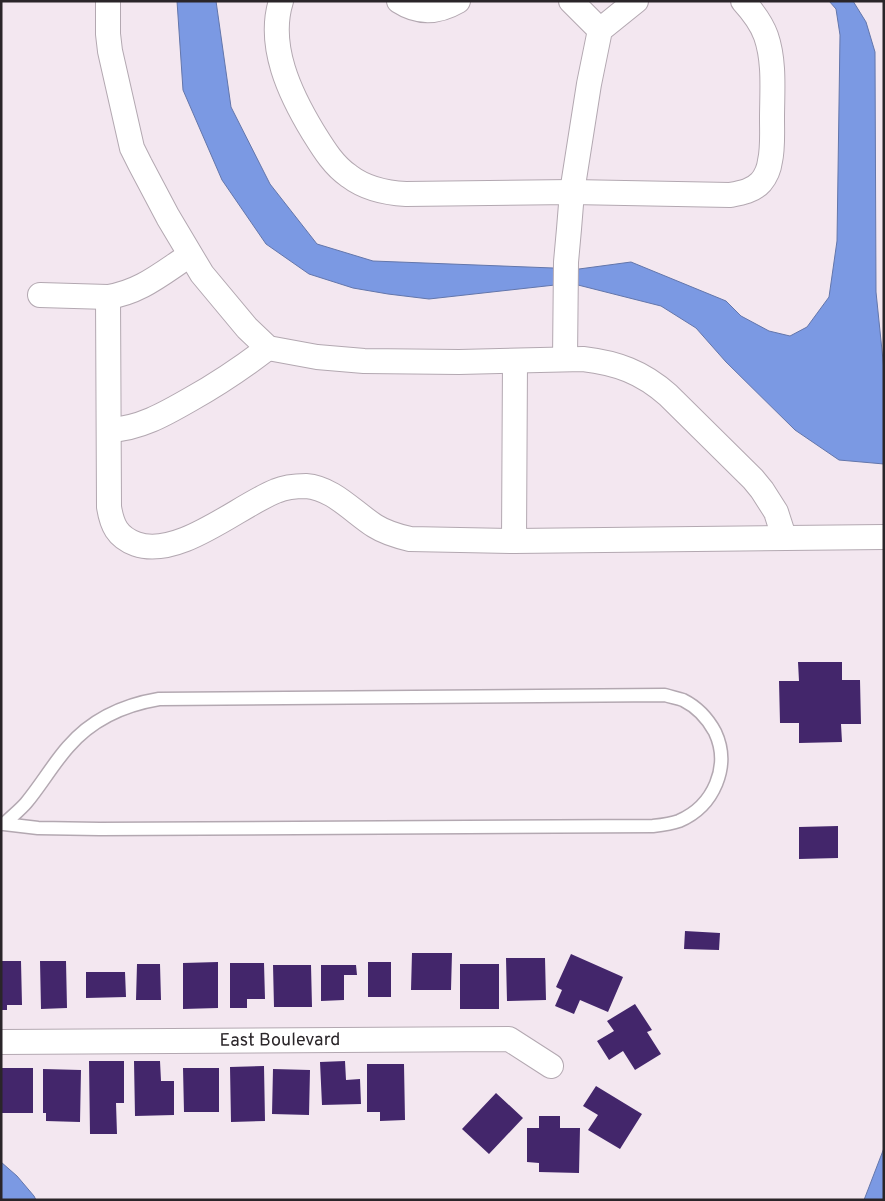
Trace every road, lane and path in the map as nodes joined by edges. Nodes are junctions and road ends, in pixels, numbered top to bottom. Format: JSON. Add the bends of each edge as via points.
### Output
{"nodes":[{"id":1,"x":108,"y":1,"type":"edge"},
{"id":2,"x":281,"y":1,"type":"edge"},
{"id":3,"x":400,"y":1,"type":"edge"},
{"id":4,"x":458,"y":1,"type":"edge"},
{"id":5,"x":572,"y":1,"type":"edge"},
{"id":6,"x":636,"y":1,"type":"edge"},
{"id":7,"x":742,"y":1,"type":"edge"},
{"id":8,"x":600,"y":30,"type":"junction"},
{"id":9,"x":572,"y":192,"type":"junction"},
{"id":10,"x":190,"y":255,"type":"junction"},
{"id":11,"x":40,"y":295,"type":"dead end"},
{"id":12,"x":108,"y":297,"type":"junction"},
{"id":13,"x":268,"y":348,"type":"junction"},
{"id":14,"x":565,"y":359,"type":"junction"},
{"id":15,"x":515,"y":360,"type":"junction"},
{"id":16,"x":108,"y":430,"type":"junction"},
{"id":17,"x":784,"y":537,"type":"junction"},
{"id":18,"x":884,"y":537,"type":"edge"},
{"id":19,"x":514,"y":541,"type":"junction"},
{"id":20,"x":3,"y":824,"type":"edge"},
{"id":21,"x":1,"y":1042,"type":"edge"},
{"id":22,"x":551,"y":1066,"type":"dead end"}],
"edges":[{"from":1,"to":10,"type":"street","via":[[110,52],[132,148]]},
{"from":2,"to":9,"type":"street","via":[[277,37],[295,100],[328,156],[350,177],[390,193]]},
{"from":3,"to":4,"type":"street","via":[[425,11]]},
{"from":5,"to":8,"type":"street"},
{"from":6,"to":8,"type":"street"},
{"from":7,"to":9,"type":"street","via":[[766,34],[772,65],[772,150],[766,174],[760,183],[752,189],[730,194]]},
{"from":8,"to":9,"type":"street","via":[[588,84]]},
{"from":9,"to":14,"type":"street","via":[[566,262]]},
{"from":10,"to":12,"type":"street","via":[[142,287]]},
{"from":10,"to":13,"type":"street","via":[[215,290]]},
{"from":11,"to":12,"type":"street"},
{"from":12,"to":16,"type":"street"},
{"from":13,"to":15,"type":"street","via":[[317,358],[364,361]]},
{"from":13,"to":16,"type":"street","via":[[217,384],[162,416],[121,430]]},
{"from":14,"to":15,"type":"street"},
{"from":14,"to":17,"type":"street","via":[[615,364],[657,385],[753,479],[776,512]]},
{"from":15,"to":19,"type":"street"},
{"from":16,"to":19,"type":"street","via":[[108,507],[114,528],[130,542],[153,546],[179,541],[208,529],[276,490],[298,486],[309,486],[332,495],[396,536],[426,540]]},
{"from":17,"to":18,"type":"street"},
{"from":17,"to":19,"type":"street"},
{"from":20,"to":20,"type":"lane","via":[[100,829],[667,825],[696,811],[709,798],[718,782],[721,759],[718,740],[698,710],[683,700],[665,695],[159,699],[123,707],[94,723],[69,746],[26,803]]},
{"from":21,"to":22,"type":"street","name":"East Boulevard","via":[[508,1039]]}]}
